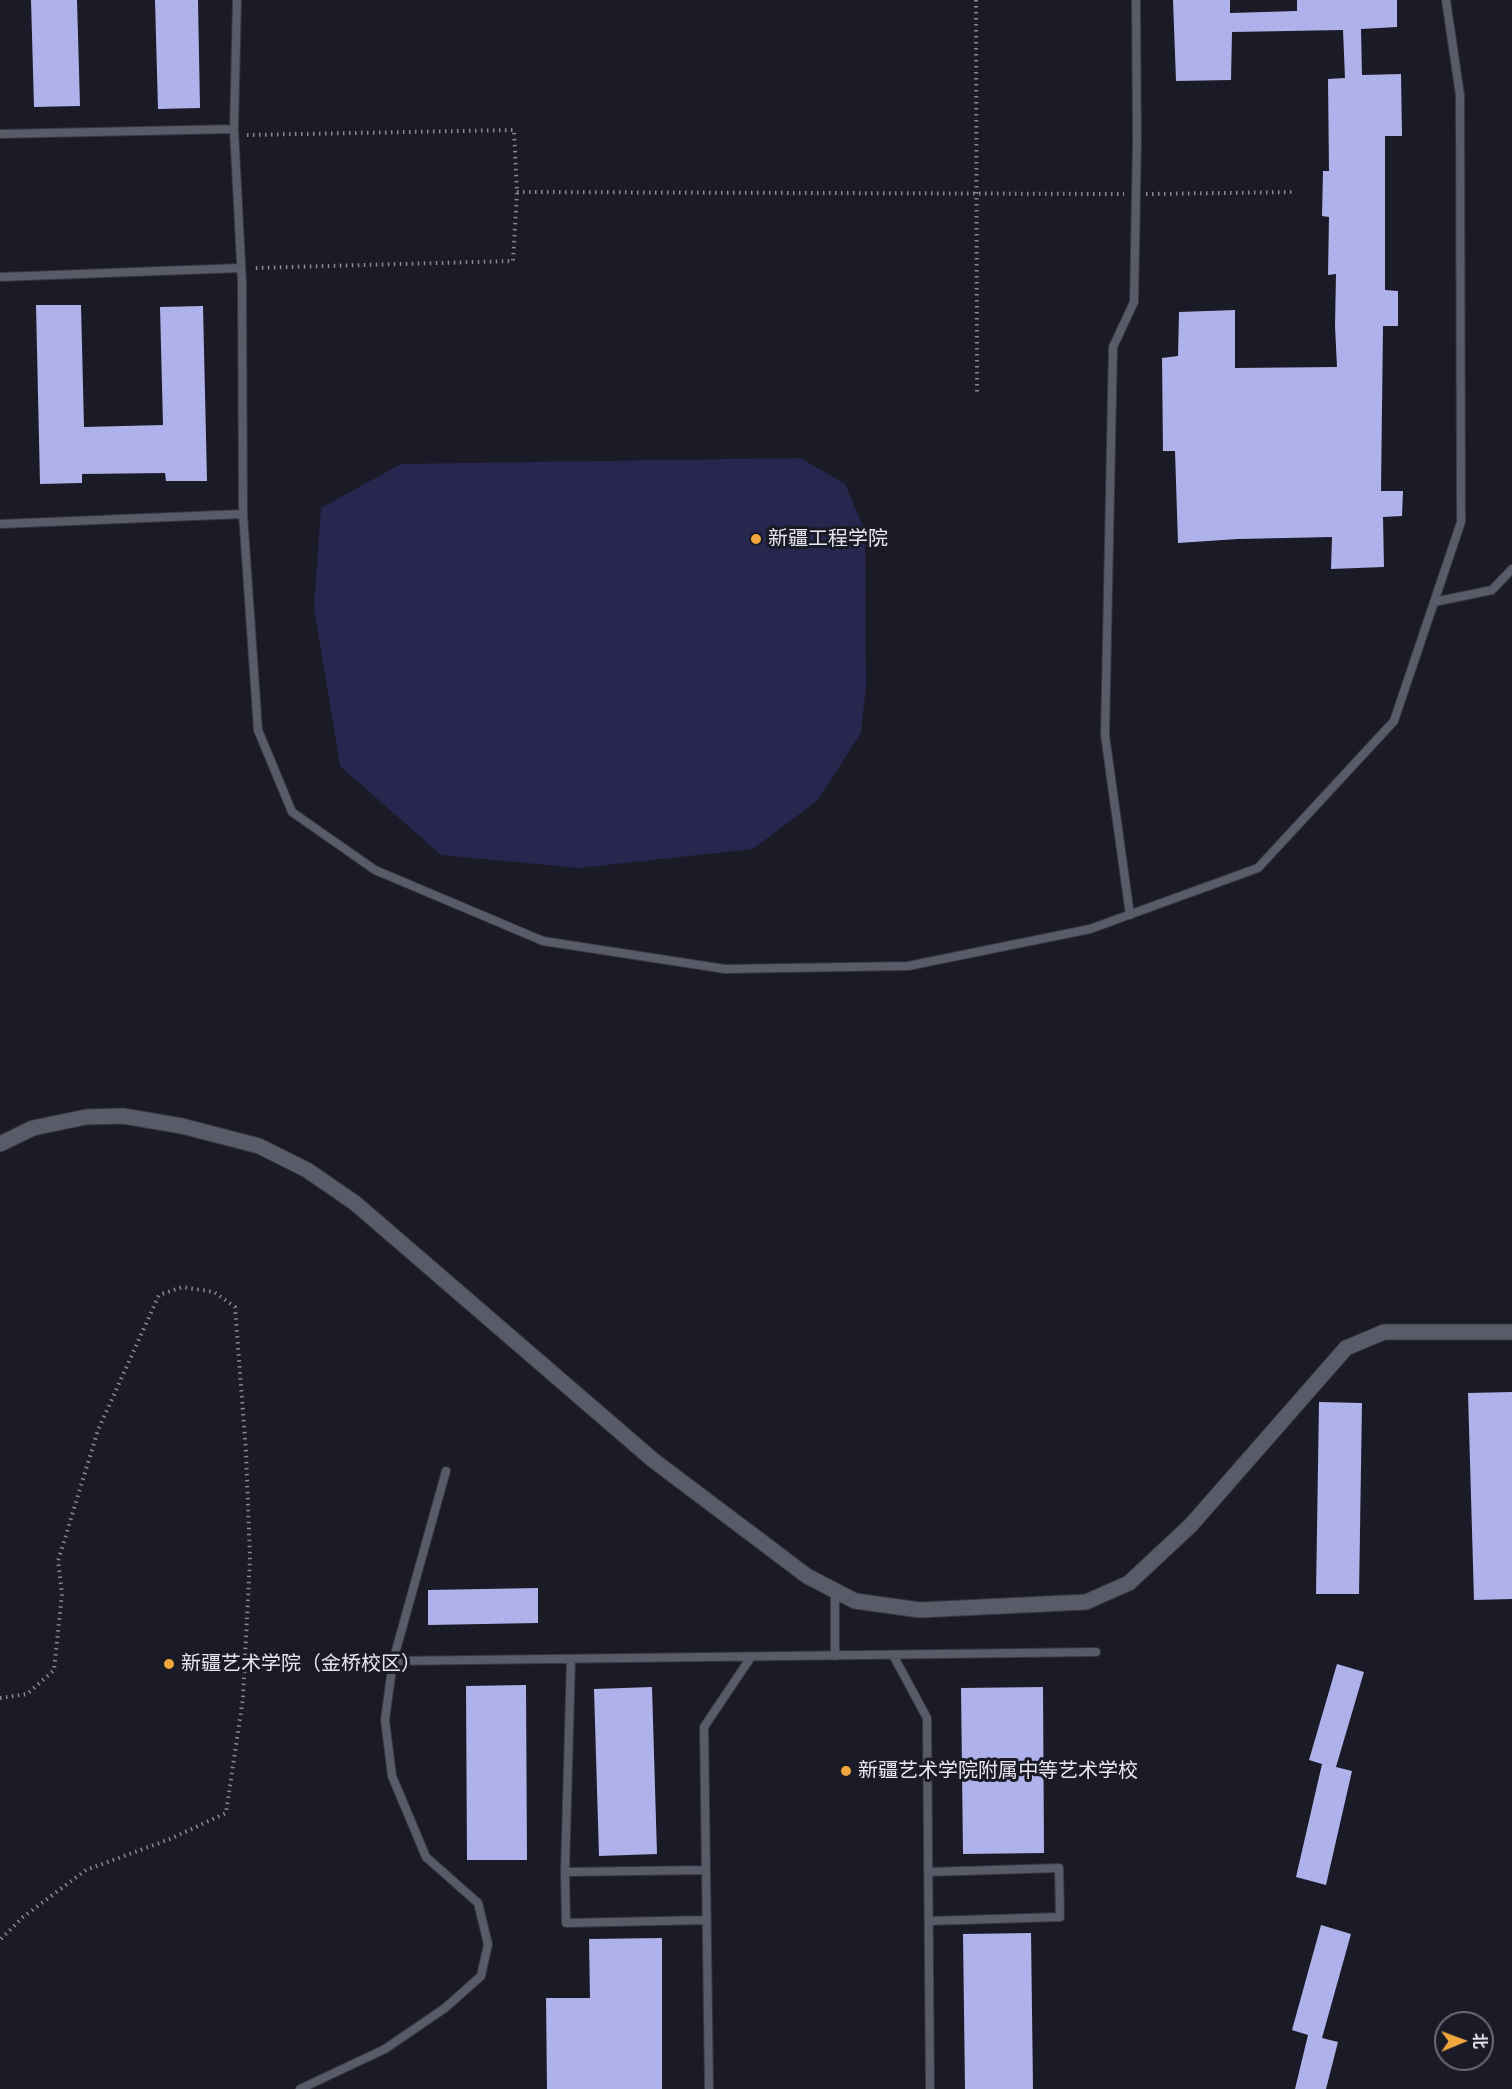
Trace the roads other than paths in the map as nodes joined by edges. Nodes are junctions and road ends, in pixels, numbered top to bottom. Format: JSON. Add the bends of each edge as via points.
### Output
{"nodes":[{"id":1,"x":237,"y":0,"type":"edge"},
{"id":2,"x":1136,"y":0,"type":"edge"},
{"id":3,"x":1446,"y":0,"type":"edge"},
{"id":4,"x":234,"y":132,"type":"junction"},
{"id":5,"x":0,"y":134,"type":"edge"},
{"id":6,"x":242,"y":268,"type":"road end"},
{"id":7,"x":0,"y":277,"type":"edge"},
{"id":8,"x":243,"y":514,"type":"junction"},
{"id":9,"x":0,"y":524,"type":"edge"},
{"id":10,"x":1512,"y":569,"type":"edge"},
{"id":11,"x":1434,"y":602,"type":"junction"},
{"id":12,"x":1130,"y":915,"type":"junction"},
{"id":13,"x":0,"y":1144,"type":"edge"},
{"id":14,"x":1512,"y":1332,"type":"edge"},
{"id":15,"x":446,"y":1471,"type":"dead end"},
{"id":16,"x":835,"y":1591,"type":"junction"},
{"id":17,"x":1096,"y":1652,"type":"dead end"},
{"id":18,"x":893,"y":1655,"type":"junction"},
{"id":19,"x":835,"y":1656,"type":"junction"},
{"id":20,"x":751,"y":1657,"type":"junction"},
{"id":21,"x":571,"y":1659,"type":"junction"},
{"id":22,"x":393,"y":1661,"type":"junction"},
{"id":23,"x":706,"y":1870,"type":"junction"},
{"id":24,"x":565,"y":1872,"type":"junction"},
{"id":25,"x":928,"y":1872,"type":"junction"},
{"id":26,"x":707,"y":1920,"type":"junction"},
{"id":27,"x":929,"y":1921,"type":"junction"},
{"id":28,"x":300,"y":2089,"type":"edge"},
{"id":29,"x":709,"y":2089,"type":"edge"},
{"id":30,"x":930,"y":2089,"type":"edge"}],
"edges":[{"from":1,"to":4,"type":"lane"},
{"from":2,"to":12,"type":"lane","via":[[1134,302],[1113,347],[1105,735]]},
{"from":3,"to":11,"type":"lane","via":[[1460,95],[1461,522]]},
{"from":4,"to":5,"type":"lane"},
{"from":4,"to":8,"type":"lane","via":[[242,282]]},
{"from":6,"to":7,"type":"lane"},
{"from":8,"to":9,"type":"lane"},
{"from":8,"to":12,"type":"lane","via":[[258,730],[292,812],[375,870],[543,941],[725,969],[908,966],[1090,929]]},
{"from":10,"to":11,"type":"lane","via":[[1492,590]]},
{"from":11,"to":12,"type":"lane","via":[[1394,721],[1258,868]]},
{"from":13,"to":16,"type":"street","via":[[33,1128],[86,1117],[123,1116],[259,1146],[307,1170],[355,1203],[653,1460],[807,1576]]},
{"from":14,"to":16,"type":"street","via":[[1384,1332],[1346,1348],[1191,1525],[1129,1583],[1086,1602],[920,1610],[855,1601]]},
{"from":15,"to":22,"type":"lane"},
{"from":16,"to":19,"type":"lane"},
{"from":17,"to":18,"type":"lane"},
{"from":18,"to":19,"type":"lane"},
{"from":18,"to":25,"type":"lane","via":[[927,1718]]},
{"from":19,"to":20,"type":"lane"},
{"from":20,"to":21,"type":"lane"},
{"from":20,"to":23,"type":"lane","via":[[704,1727]]},
{"from":21,"to":22,"type":"lane"},
{"from":21,"to":24,"type":"lane"},
{"from":22,"to":28,"type":"lane","via":[[385,1720],[392,1776],[426,1857],[478,1903],[488,1944],[481,1976],[445,2008],[385,2049]]},
{"from":23,"to":24,"type":"lane"},
{"from":23,"to":26,"type":"lane"},
{"from":24,"to":26,"type":"lane","via":[[566,1923]]},
{"from":25,"to":27,"type":"lane"},
{"from":25,"to":27,"type":"lane","via":[[1059,1868],[1060,1917]]},
{"from":26,"to":29,"type":"lane"},
{"from":27,"to":30,"type":"lane"}]}
